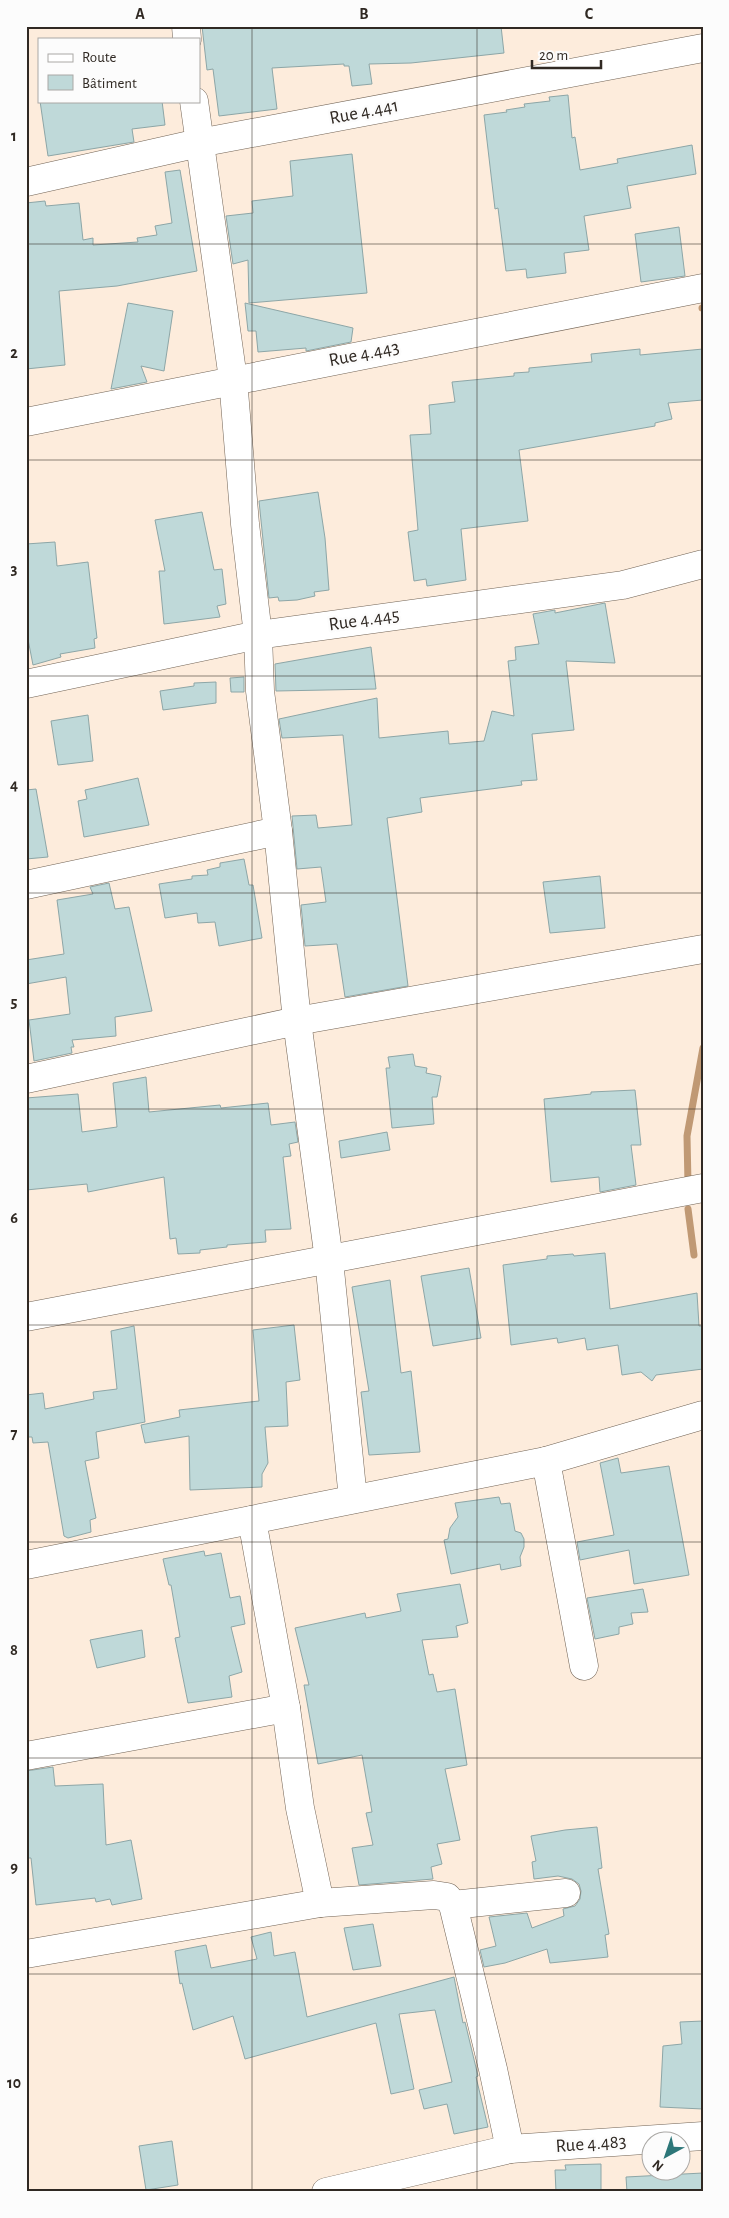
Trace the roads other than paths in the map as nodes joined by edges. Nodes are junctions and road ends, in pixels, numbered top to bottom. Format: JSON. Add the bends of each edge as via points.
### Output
{"nodes":[{"id":1,"x":703,"y":48,"type":"edge"},
{"id":2,"x":194,"y":102,"type":"edge"},
{"id":3,"x":199,"y":143,"type":"junction"},
{"id":4,"x":26,"y":182,"type":"edge"},
{"id":5,"x":703,"y":288,"type":"edge"},
{"id":6,"x":233,"y":380,"type":"junction"},
{"id":7,"x":26,"y":422,"type":"edge"},
{"id":8,"x":703,"y":564,"type":"edge"},
{"id":9,"x":258,"y":635,"type":"junction"},
{"id":10,"x":26,"y":684,"type":"edge"},
{"id":11,"x":278,"y":831,"type":"junction"},
{"id":12,"x":26,"y":884,"type":"edge"},
{"id":13,"x":703,"y":949,"type":"edge"},
{"id":14,"x":297,"y":1021,"type":"junction"},
{"id":15,"x":26,"y":1079,"type":"edge"},
{"id":16,"x":703,"y":1188,"type":"edge"},
{"id":17,"x":329,"y":1260,"type":"junction"},
{"id":18,"x":26,"y":1317,"type":"edge"},
{"id":19,"x":703,"y":1415,"type":"edge"},
{"id":20,"x":546,"y":1461,"type":"junction"},
{"id":21,"x":353,"y":1499,"type":"junction"},
{"id":22,"x":252,"y":1520,"type":"junction"},
{"id":23,"x":26,"y":1565,"type":"edge"},
{"id":24,"x":584,"y":1666,"type":"dead end"},
{"id":25,"x":286,"y":1708,"type":"junction"},
{"id":26,"x":26,"y":1756,"type":"edge"},
{"id":27,"x":566,"y":1893,"type":"dead end"},
{"id":28,"x":320,"y":1903,"type":"junction"},
{"id":29,"x":453,"y":1905,"type":"junction"},
{"id":30,"x":26,"y":1954,"type":"edge"},
{"id":31,"x":703,"y":2136,"type":"edge"},
{"id":32,"x":510,"y":2149,"type":"junction"},
{"id":33,"x":326,"y":2192,"type":"edge"}],
"edges":[{"from":1,"to":3,"type":"street","name":"Rue 4.441"},
{"from":2,"to":3,"type":"street"},
{"from":3,"to":4,"type":"street","name":"Rue 4.441"},
{"from":3,"to":6,"type":"street"},
{"from":5,"to":6,"type":"street","name":"Rue 4.443"},
{"from":6,"to":7,"type":"street","name":"Rue 4.443"},
{"from":6,"to":9,"type":"street"},
{"from":8,"to":9,"type":"street","name":"Rue 4.445","via":[[623,585]]},
{"from":9,"to":10,"type":"street","name":"Rue 4.445"},
{"from":9,"to":11,"type":"street","via":[[260,691]]},
{"from":11,"to":12,"type":"street"},
{"from":11,"to":14,"type":"street"},
{"from":13,"to":14,"type":"street"},
{"from":14,"to":15,"type":"street"},
{"from":14,"to":17,"type":"street"},
{"from":16,"to":17,"type":"street"},
{"from":17,"to":18,"type":"street"},
{"from":17,"to":21,"type":"street"},
{"from":19,"to":20,"type":"street"},
{"from":20,"to":21,"type":"street"},
{"from":20,"to":24,"type":"street"},
{"from":21,"to":22,"type":"street"},
{"from":22,"to":23,"type":"street"},
{"from":22,"to":25,"type":"street"},
{"from":25,"to":26,"type":"street"},
{"from":25,"to":28,"type":"street","via":[[300,1808]]},
{"from":27,"to":29,"type":"street"},
{"from":28,"to":29,"type":"street","via":[[434,1895],[446,1897]]},
{"from":28,"to":30,"type":"street"},
{"from":29,"to":32,"type":"street"},
{"from":31,"to":32,"type":"street","name":"Rue 4.483"},
{"from":32,"to":33,"type":"street","name":"Rue 4.483"}]}
